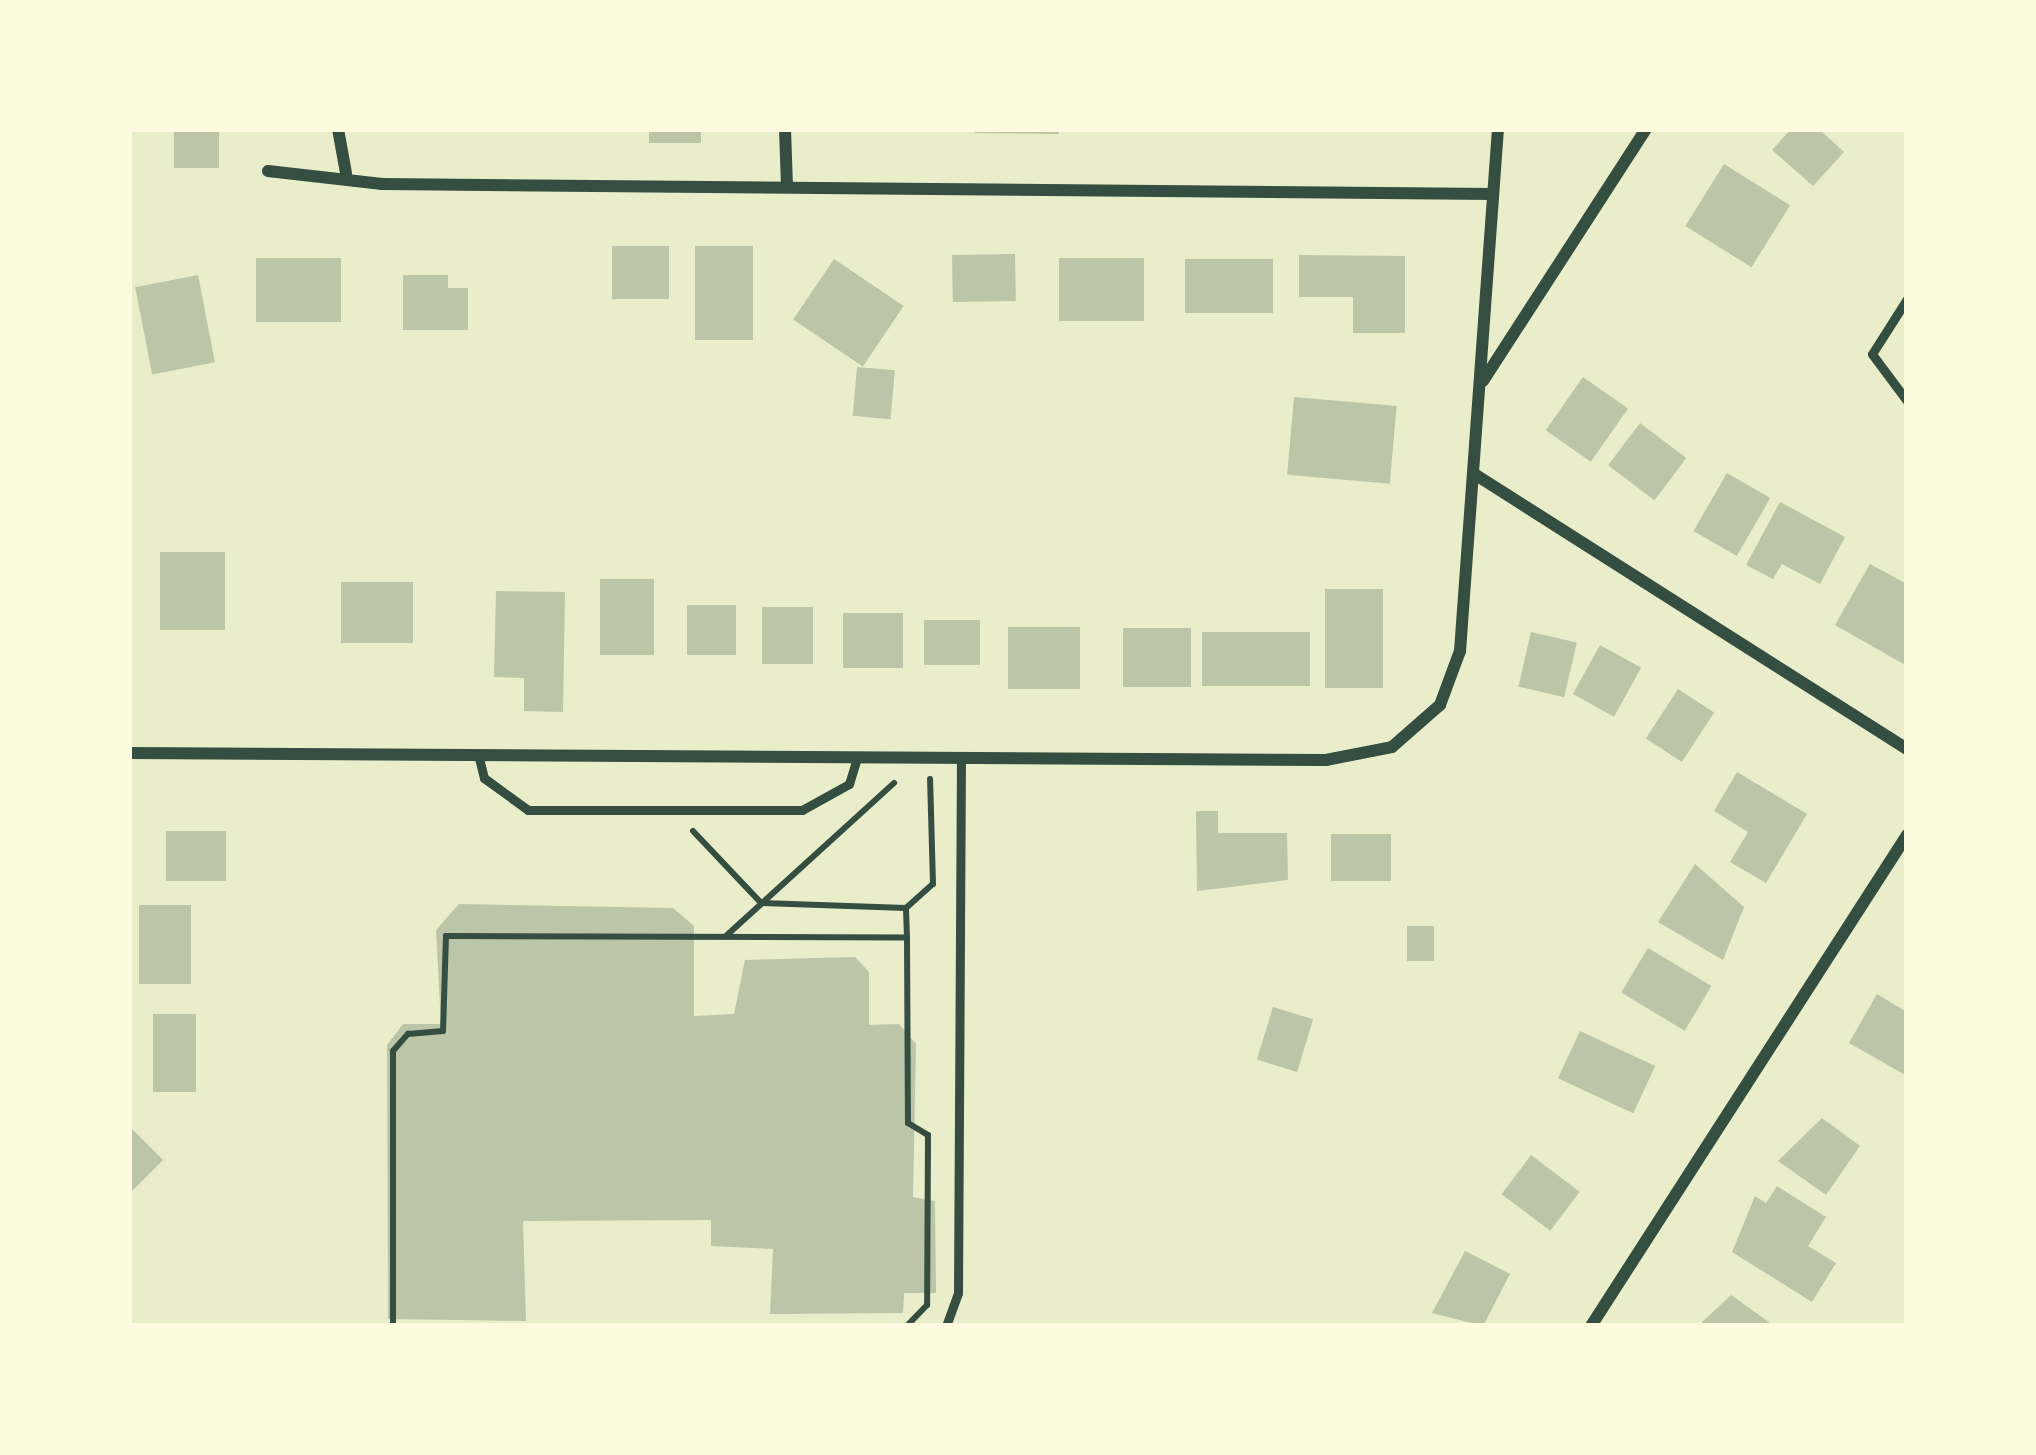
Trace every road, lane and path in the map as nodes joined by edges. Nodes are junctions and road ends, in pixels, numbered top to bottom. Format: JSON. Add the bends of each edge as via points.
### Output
{"nodes":[{"id":1,"x":338,"y":129,"type":"edge"},
{"id":2,"x":785,"y":129,"type":"edge"},
{"id":3,"x":1498,"y":129,"type":"edge"},
{"id":4,"x":1646,"y":129,"type":"edge"},
{"id":5,"x":268,"y":171,"type":"dead end"},
{"id":6,"x":346,"y":173,"type":"junction"},
{"id":7,"x":787,"y":187,"type":"junction"},
{"id":8,"x":1493,"y":194,"type":"junction"},
{"id":9,"x":1907,"y":299,"type":"edge"},
{"id":10,"x":1482,"y":382,"type":"junction"},
{"id":11,"x":1907,"y":401,"type":"edge"},
{"id":12,"x":1476,"y":475,"type":"junction"},
{"id":13,"x":1907,"y":748,"type":"edge"},
{"id":14,"x":129,"y":753,"type":"edge"},
{"id":15,"x":478,"y":754,"type":"junction"},
{"id":16,"x":857,"y":757,"type":"junction"},
{"id":17,"x":961,"y":758,"type":"junction"},
{"id":18,"x":686,"y":824,"type":"dead end"},
{"id":19,"x":1907,"y":835,"type":"edge"},
{"id":20,"x":761,"y":903,"type":"junction"},
{"id":21,"x":906,"y":908,"type":"junction"},
{"id":22,"x":724,"y":938,"type":"junction"},
{"id":23,"x":907,"y":938,"type":"junction"},
{"id":24,"x":393,"y":1326,"type":"edge"},
{"id":25,"x":908,"y":1326,"type":"edge"},
{"id":26,"x":946,"y":1326,"type":"edge"},
{"id":27,"x":1591,"y":1326,"type":"edge"}],
"edges":[{"from":1,"to":6,"type":"street"},
{"from":2,"to":7,"type":"street"},
{"from":3,"to":8,"type":"street"},
{"from":4,"to":10,"type":"street"},
{"from":5,"to":6,"type":"street"},
{"from":6,"to":7,"type":"street","via":[[382,184]]},
{"from":7,"to":8,"type":"street"},
{"from":8,"to":10,"type":"street"},
{"from":9,"to":11,"type":"lane","via":[[1872,354]]},
{"from":10,"to":12,"type":"street"},
{"from":12,"to":13,"type":"street"},
{"from":12,"to":17,"type":"street","via":[[1460,651],[1440,705],[1392,747],[1326,760]]},
{"from":14,"to":15,"type":"street"},
{"from":15,"to":16,"type":"street"},
{"from":15,"to":16,"type":"lane","via":[[484,778],[528,810],[802,810],[848,784]]},
{"from":16,"to":17,"type":"street"},
{"from":17,"to":26,"type":"lane","via":[[958,1293]]},
{"from":18,"to":20,"type":"path"},
{"from":19,"to":27,"type":"street"},
{"from":20,"to":21,"type":"path"},
{"from":20,"to":21,"type":"path","via":[[840,822],[901,778],[930,778],[933,884]]},
{"from":20,"to":22,"type":"path"},
{"from":21,"to":23,"type":"path"},
{"from":22,"to":23,"type":"path"},
{"from":22,"to":24,"type":"path","via":[[446,936],[443,1031],[408,1034],[393,1051]]},
{"from":23,"to":25,"type":"path","via":[[908,1123],[928,1135],[928,1305]]}]}
